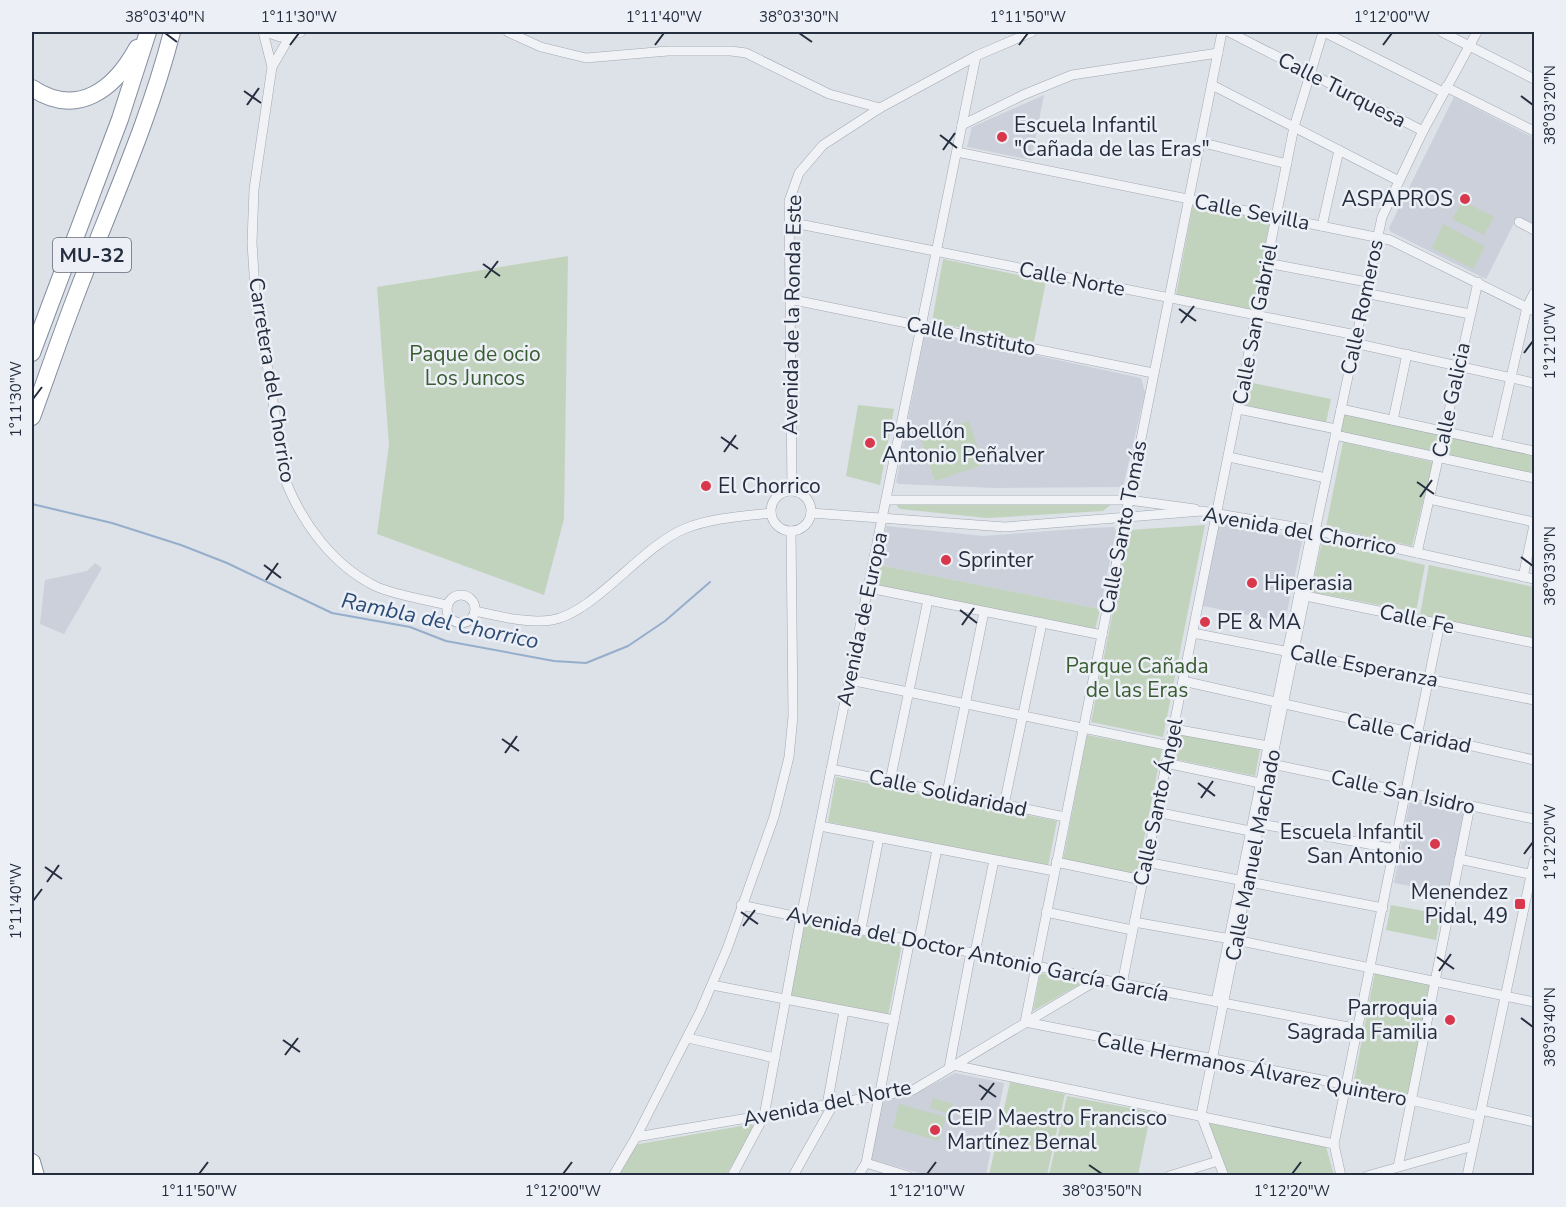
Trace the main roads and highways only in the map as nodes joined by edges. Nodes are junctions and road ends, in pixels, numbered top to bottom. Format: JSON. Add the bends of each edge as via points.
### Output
{"nodes":[{"id":1,"x":146,"y":32,"type":"edge"},
{"id":2,"x":172,"y":32,"type":"edge"},
{"id":3,"x":32,"y":88,"type":"edge"},
{"id":4,"x":32,"y":353,"type":"edge"},
{"id":5,"x":32,"y":417,"type":"edge"},
{"id":6,"x":32,"y":1162,"type":"edge"},
{"id":7,"x":36,"y":1176,"type":"edge"}],
"edges":[{"from":1,"to":3,"type":"highway","via":[[122,72],[98,94],[57,99]]},
{"from":1,"to":4,"type":"highway","number":"MU-32","via":[[120,119]]},
{"from":2,"to":5,"type":"highway","number":"MU-32","via":[[132,157]]},
{"from":6,"to":7,"type":"highway"}]}
